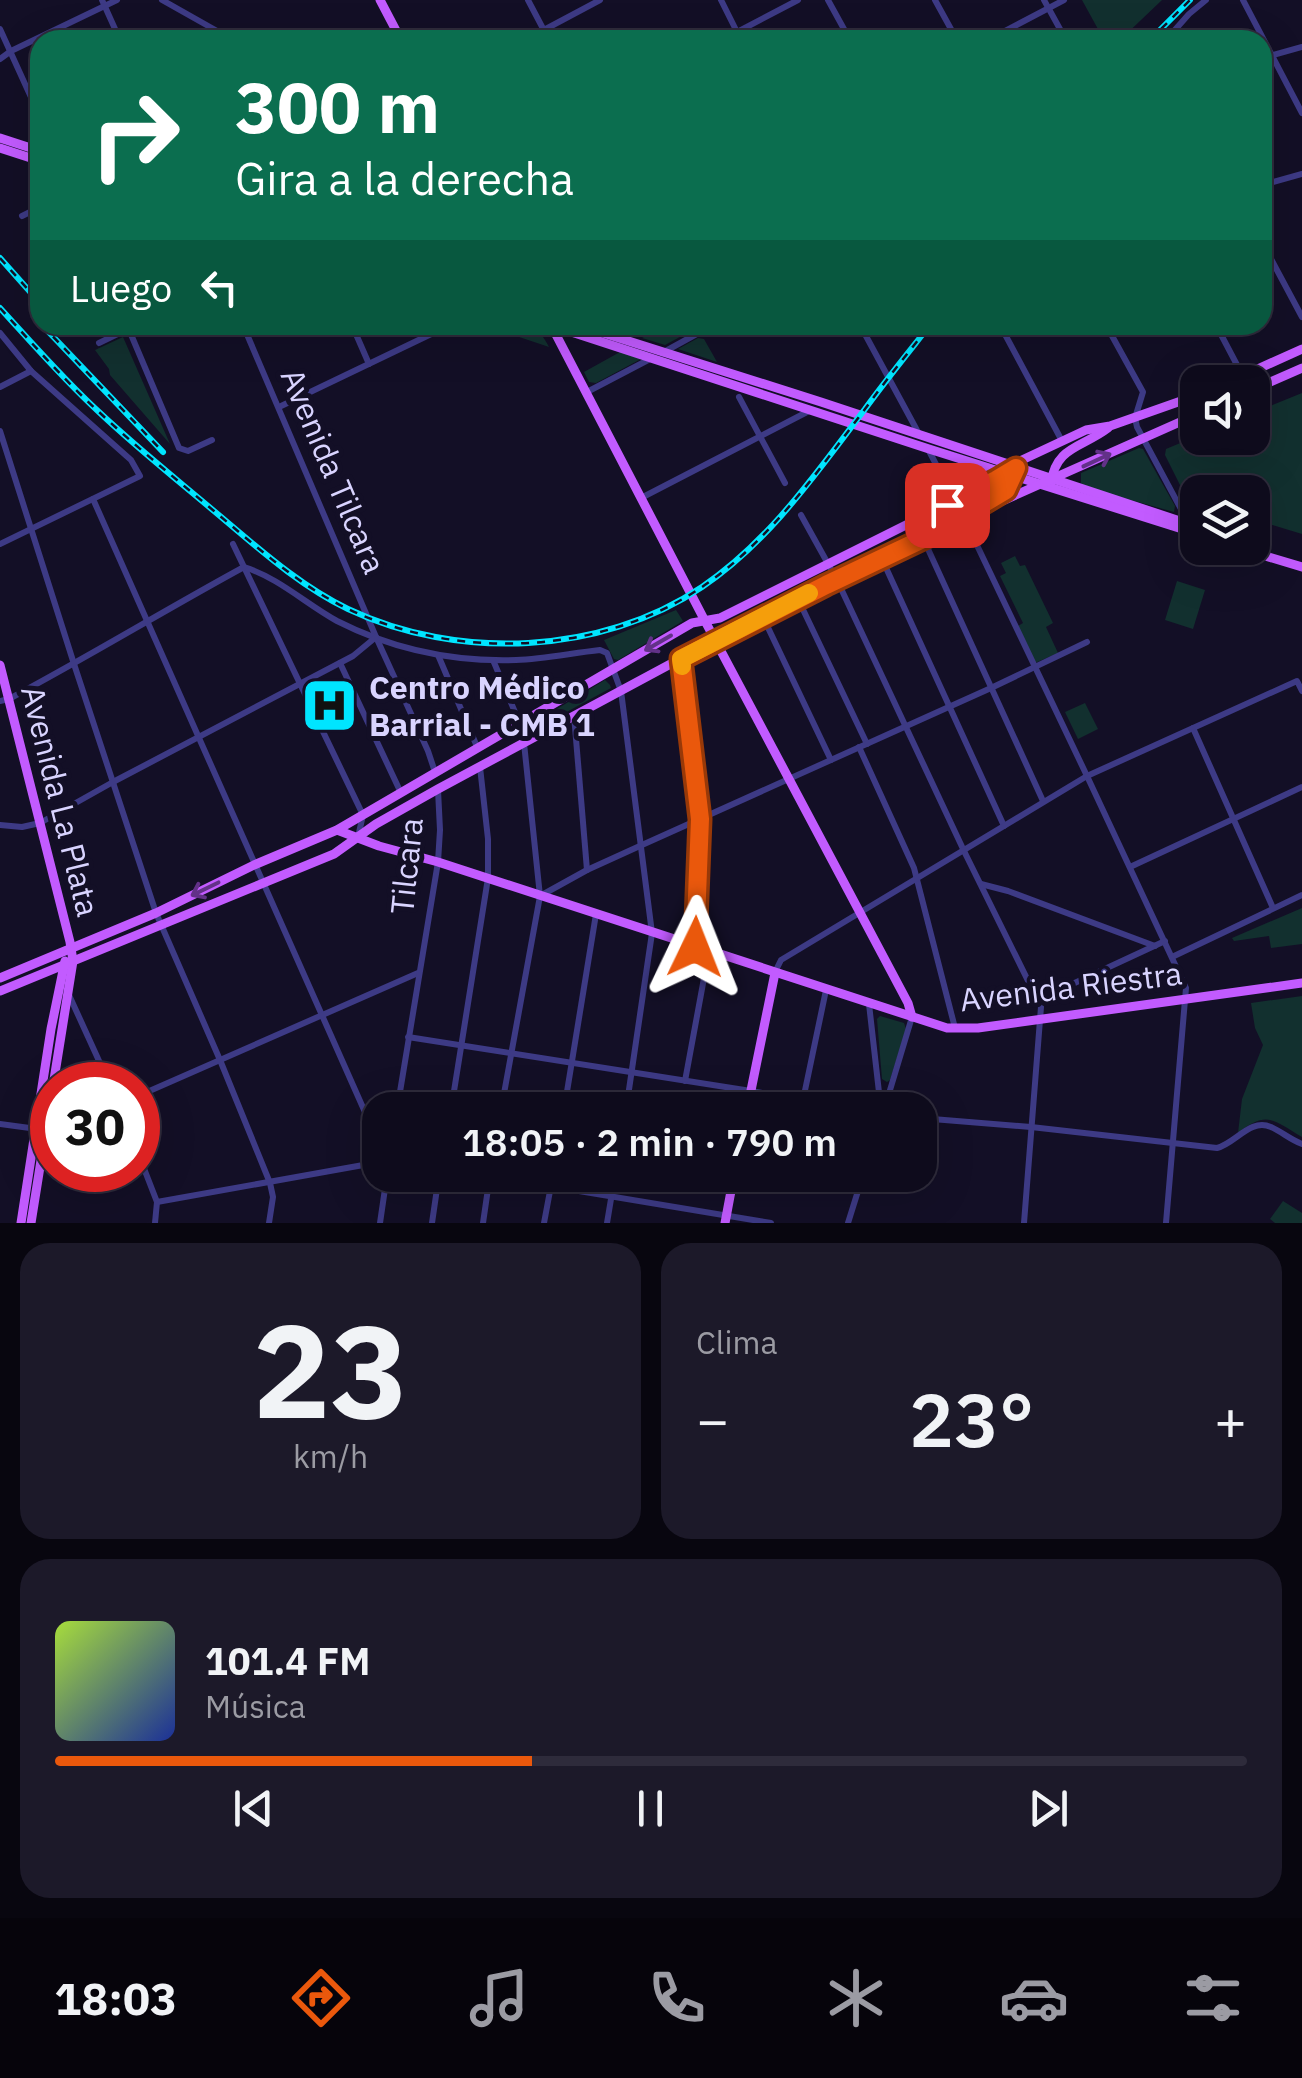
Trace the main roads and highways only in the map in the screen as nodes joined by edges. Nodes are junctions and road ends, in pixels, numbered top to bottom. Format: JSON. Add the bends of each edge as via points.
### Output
{"nodes":[{"id":1,"x":383,"y":1,"type":"edge"},
{"id":2,"x":396,"y":30,"type":"edge"},
{"id":3,"x":0,"y":138,"type":"edge"},
{"id":4,"x":30,"y":147,"type":"edge"},
{"id":5,"x":0,"y":148,"type":"edge"},
{"id":6,"x":30,"y":158,"type":"edge"},
{"id":7,"x":556,"y":335,"type":"edge"},
{"id":8,"x":580,"y":335,"type":"edge"},
{"id":9,"x":610,"y":335,"type":"edge"},
{"id":10,"x":1302,"y":349,"type":"edge"},
{"id":11,"x":1270,"y":366,"type":"edge"},
{"id":12,"x":1302,"y":368,"type":"edge"},
{"id":13,"x":1270,"y":382,"type":"edge"},
{"id":14,"x":1180,"y":402,"type":"edge"},
{"id":15,"x":1180,"y":422,"type":"edge"},
{"id":16,"x":1110,"y":426,"type":"junction"},
{"id":17,"x":1011,"y":472,"type":"junction"},
{"id":18,"x":1047,"y":484,"type":"junction"},
{"id":19,"x":967,"y":518,"type":"junction"},
{"id":20,"x":1180,"y":524,"type":"edge"},
{"id":21,"x":1270,"y":552,"type":"edge"},
{"id":22,"x":1270,"y":556,"type":"edge"},
{"id":23,"x":1302,"y":564,"type":"edge"},
{"id":24,"x":704,"y":621,"type":"junction"},
{"id":25,"x":716,"y":641,"type":"junction"},
{"id":26,"x":0,"y":665,"type":"edge"},
{"id":27,"x":4,"y":700,"type":"edge"},
{"id":28,"x":436,"y":774,"type":"junction"},
{"id":29,"x":438,"y":789,"type":"junction"},
{"id":30,"x":337,"y":830,"type":"junction"},
{"id":31,"x":358,"y":837,"type":"junction"},
{"id":32,"x":158,"y":918,"type":"junction"},
{"id":33,"x":70,"y":949,"type":"junction"},
{"id":34,"x":68,"y":963,"type":"junction"},
{"id":35,"x":775,"y":973,"type":"junction"},
{"id":36,"x":0,"y":978,"type":"edge"},
{"id":37,"x":1302,"y":983,"type":"edge"},
{"id":38,"x":0,"y":991,"type":"edge"},
{"id":39,"x":912,"y":1017,"type":"junction"},
{"id":40,"x":54,"y":1062,"type":"edge"},
{"id":41,"x":56,"y":1062,"type":"edge"},
{"id":42,"x":751,"y":1092,"type":"edge"},
{"id":43,"x":30,"y":1187,"type":"edge"},
{"id":44,"x":35,"y":1192,"type":"edge"},
{"id":45,"x":731,"y":1192,"type":"edge"},
{"id":46,"x":726,"y":1219,"type":"edge"},
{"id":47,"x":21,"y":1223,"type":"edge"},
{"id":48,"x":30,"y":1223,"type":"edge"}],
"edges":[{"from":1,"to":2,"type":"main road"},
{"from":3,"to":4,"type":"main road"},
{"from":5,"to":6,"type":"main road"},
{"from":7,"to":24,"type":"main road"},
{"from":8,"to":17,"type":"main road"},
{"from":9,"to":17,"type":"main road"},
{"from":10,"to":11,"type":"main road"},
{"from":12,"to":13,"type":"main road"},
{"from":14,"to":16,"type":"main road"},
{"from":18,"to":15,"type":"main road","one_way":true},
{"from":16,"to":17,"type":"main road","via":[[1062,441]]},
{"from":16,"to":18,"type":"main road","via":[[1058,458]]},
{"from":17,"to":18,"type":"main road"},
{"from":17,"to":19,"type":"main road","via":[[1006,490]]},
{"from":17,"to":24,"type":"main road"},
{"from":18,"to":19,"type":"main road"},
{"from":18,"to":20,"type":"main road"},
{"from":19,"to":25,"type":"main road"},
{"from":21,"to":23,"type":"main road"},
{"from":22,"to":23,"type":"main road"},
{"from":24,"to":25,"type":"main road"},
{"from":24,"to":28,"type":"main road","one_way":true},
{"from":25,"to":29,"type":"main road"},
{"from":25,"to":39,"type":"main road"},
{"from":26,"to":27,"type":"main road","name":"Avenida La Plata"},
{"from":27,"to":33,"type":"main road","name":"Avenida La Plata"},
{"from":28,"to":29,"type":"main road","name":"Tilcara"},
{"from":28,"to":30,"type":"main road"},
{"from":29,"to":31,"type":"main road"},
{"from":30,"to":31,"type":"main road","name":"Avenida Riestra"},
{"from":30,"to":32,"type":"main road","one_way":true,"via":[[254,865]]},
{"from":31,"to":32,"type":"main road","via":[[334,854]]},
{"from":31,"to":35,"type":"main road","name":"Avenida Riestra"},
{"from":32,"to":33,"type":"main road"},
{"from":32,"to":34,"type":"main road"},
{"from":33,"to":34,"type":"main road","name":"Avenida La Plata"},
{"from":33,"to":36,"type":"main road"},
{"from":34,"to":38,"type":"main road"},
{"from":34,"to":40,"type":"main road","name":"Avenida La Plata"},
{"from":34,"to":41,"type":"main road","name":"Avenida La Plata"},
{"from":35,"to":39,"type":"main road","name":"Avenida Riestra"},
{"from":35,"to":42,"type":"main road"},
{"from":37,"to":39,"type":"main road","name":"Avenida Riestra","via":[[978,1028]]},
{"from":43,"to":47,"type":"main road","name":"Avenida La Plata"},
{"from":44,"to":48,"type":"main road","name":"Avenida La Plata"},
{"from":45,"to":46,"type":"main road"}]}
